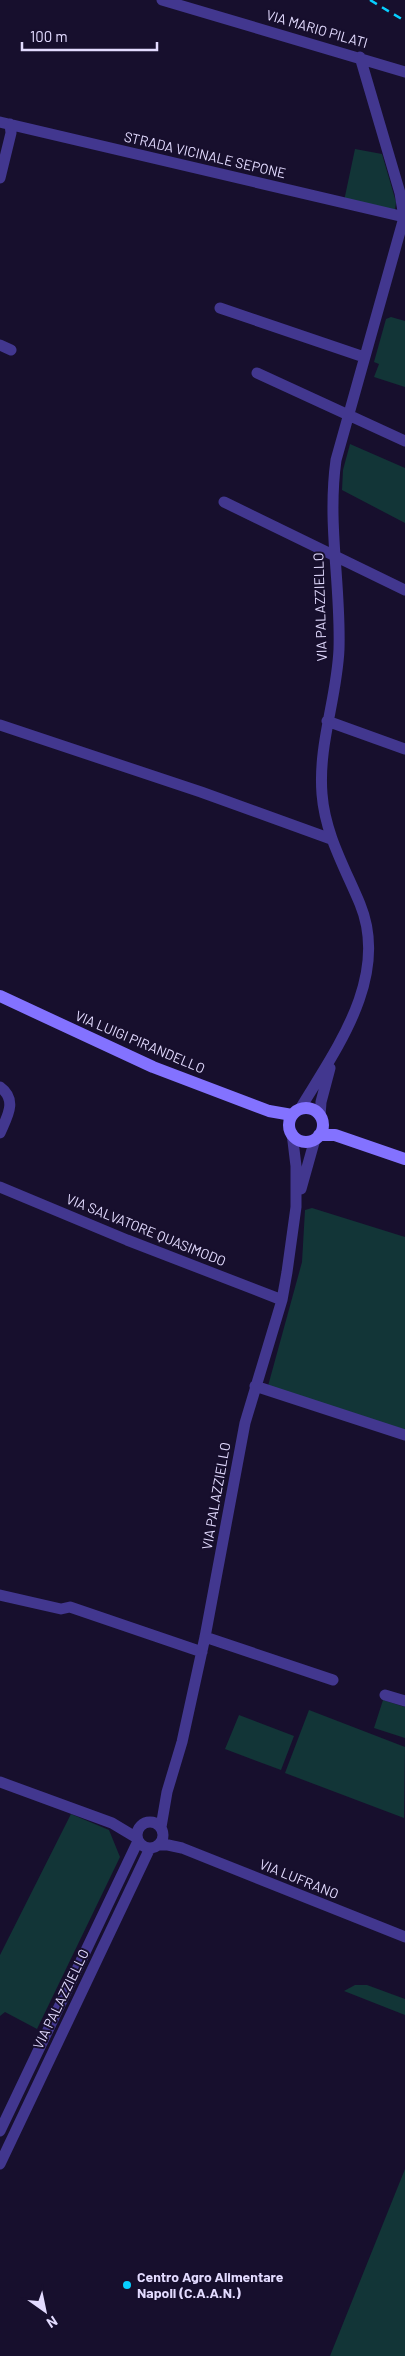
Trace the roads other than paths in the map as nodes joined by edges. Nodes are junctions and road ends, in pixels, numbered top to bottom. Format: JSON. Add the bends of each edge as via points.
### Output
{"nodes":[{"id":1,"x":162,"y":0,"type":"edge"},
{"id":2,"x":360,"y":57,"type":"junction"},
{"id":3,"x":405,"y":72,"type":"edge"},
{"id":4,"x":5,"y":123,"type":"edge"},
{"id":5,"x":0,"y":178,"type":"edge"},
{"id":6,"x":404,"y":216,"type":"edge"},
{"id":7,"x":220,"y":308,"type":"dead end"},
{"id":8,"x":0,"y":345,"type":"edge"},
{"id":9,"x":11,"y":350,"type":"dead end"},
{"id":10,"x":364,"y":357,"type":"junction"},
{"id":11,"x":257,"y":374,"type":"dead end"},
{"id":12,"x":348,"y":416,"type":"junction"},
{"id":13,"x":405,"y":440,"type":"edge"},
{"id":14,"x":224,"y":502,"type":"dead end"},
{"id":15,"x":334,"y":556,"type":"junction"},
{"id":16,"x":405,"y":590,"type":"edge"},
{"id":17,"x":327,"y":722,"type":"junction"},
{"id":18,"x":0,"y":725,"type":"edge"},
{"id":19,"x":405,"y":749,"type":"edge"},
{"id":20,"x":331,"y":839,"type":"junction"},
{"id":21,"x":0,"y":996,"type":"edge"},
{"id":22,"x":335,"y":1052,"type":"junction"},
{"id":23,"x":0,"y":1087,"type":"edge"},
{"id":24,"x":321,"y":1119,"type":"junction"},
{"id":25,"x":293,"y":1121,"type":"junction"},
{"id":26,"x":0,"y":1133,"type":"edge"},
{"id":27,"x":335,"y":1135,"type":"junction"},
{"id":28,"x":317,"y":1137,"type":"junction"},
{"id":29,"x":405,"y":1159,"type":"edge"},
{"id":30,"x":0,"y":1187,"type":"edge"},
{"id":31,"x":296,"y":1207,"type":"junction"},
{"id":32,"x":282,"y":1300,"type":"junction"},
{"id":33,"x":255,"y":1386,"type":"junction"},
{"id":34,"x":405,"y":1435,"type":"edge"},
{"id":35,"x":0,"y":1595,"type":"edge"},
{"id":36,"x":205,"y":1637,"type":"junction"},
{"id":37,"x":202,"y":1652,"type":"junction"},
{"id":38,"x":333,"y":1680,"type":"dead end"},
{"id":39,"x":385,"y":1694,"type":"dead end"},
{"id":40,"x":405,"y":1700,"type":"edge"},
{"id":41,"x":0,"y":1782,"type":"edge"},
{"id":42,"x":167,"y":1792,"type":"junction"},
{"id":43,"x":112,"y":1823,"type":"junction"},
{"id":44,"x":142,"y":1825,"type":"junction"},
{"id":45,"x":162,"y":1831,"type":"junction"},
{"id":46,"x":138,"y":1840,"type":"junction"},
{"id":47,"x":154,"y":1847,"type":"junction"},
{"id":48,"x":182,"y":1848,"type":"junction"},
{"id":49,"x":405,"y":1937,"type":"edge"},
{"id":50,"x":0,"y":2131,"type":"edge"},
{"id":51,"x":0,"y":2164,"type":"edge"}],
"edges":[{"from":1,"to":2,"type":"street","name":"VIA MARIO PILATI"},
{"from":2,"to":3,"type":"street","name":"VIA MARIO PILATI"},
{"from":2,"to":6,"type":"street"},
{"from":4,"to":5,"type":"street","via":[[11,133]]},
{"from":4,"to":6,"type":"street","name":"STRADA VICINALE SEPONE"},
{"from":6,"to":10,"type":"street","name":"VIA PALAZZIELLO"},
{"from":7,"to":10,"type":"street"},
{"from":8,"to":9,"type":"street"},
{"from":10,"to":12,"type":"street","name":"VIA PALAZZIELLO"},
{"from":11,"to":12,"type":"street"},
{"from":12,"to":13,"type":"street"},
{"from":12,"to":15,"type":"street","name":"VIA PALAZZIELLO","via":[[333,480]]},
{"from":14,"to":15,"type":"street"},
{"from":15,"to":16,"type":"street"},
{"from":15,"to":17,"type":"street","name":"VIA PALAZZIELLO","via":[[339,649]]},
{"from":17,"to":19,"type":"street"},
{"from":17,"to":20,"type":"street","name":"VIA PALAZZIELLO","via":[[322,755],[322,792]]},
{"from":18,"to":20,"type":"street"},
{"from":20,"to":22,"type":"street","name":"VIA PALAZZIELLO","via":[[369,932],[362,996]]},
{"from":21,"to":25,"type":"street","name":"VIA LUIGI PIRANDELLO","via":[[153,1067]]},
{"from":22,"to":24,"type":"street","name":"VIA PALAZZIELLO","via":[[321,1102]]},
{"from":22,"to":25,"type":"street","name":"VIA PALAZZIELLO"},
{"from":23,"to":26,"type":"street","via":[[11,1101]]},
{"from":24,"to":25,"type":"street","via":[[309,1108]]},
{"from":24,"to":27,"type":"street"},
{"from":24,"to":28,"type":"street"},
{"from":25,"to":28,"type":"street","via":[[299,1140],[310,1141]]},
{"from":25,"to":31,"type":"street","name":"VIA PALAZZIELLO"},
{"from":27,"to":28,"type":"street"},
{"from":27,"to":29,"type":"street"},
{"from":28,"to":31,"type":"street","name":"VIA PALAZZIELLO"},
{"from":30,"to":32,"type":"street","name":"VIA SALVATORE QUASIMODO"},
{"from":31,"to":32,"type":"street","name":"VIA PALAZZIELLO"},
{"from":32,"to":33,"type":"street","name":"VIA PALAZZIELLO"},
{"from":33,"to":34,"type":"street"},
{"from":33,"to":36,"type":"street","name":"VIA PALAZZIELLO","via":[[245,1423]]},
{"from":35,"to":37,"type":"street","via":[[61,1609],[70,1607]]},
{"from":36,"to":37,"type":"street","name":"VIA PALAZZIELLO"},
{"from":36,"to":38,"type":"street"},
{"from":37,"to":42,"type":"street","name":"VIA PALAZZIELLO"},
{"from":39,"to":40,"type":"street"},
{"from":41,"to":43,"type":"street"},
{"from":42,"to":44,"type":"street","name":"VIA PALAZZIELLO"},
{"from":42,"to":45,"type":"street","name":"VIA PALAZZIELLO"},
{"from":43,"to":44,"type":"street"},
{"from":43,"to":46,"type":"street"},
{"from":44,"to":45,"type":"street","via":[[154,1822]]},
{"from":44,"to":46,"type":"street"},
{"from":45,"to":47,"type":"street"},
{"from":45,"to":48,"type":"street"},
{"from":46,"to":47,"type":"street","via":[[143,1846]]},
{"from":46,"to":50,"type":"street","name":"VIA PALAZZIELLO"},
{"from":47,"to":48,"type":"street"},
{"from":47,"to":51,"type":"street","name":"VIA PALAZZIELLO"},
{"from":48,"to":49,"type":"street","name":"VIA LUFRANO"}]}
